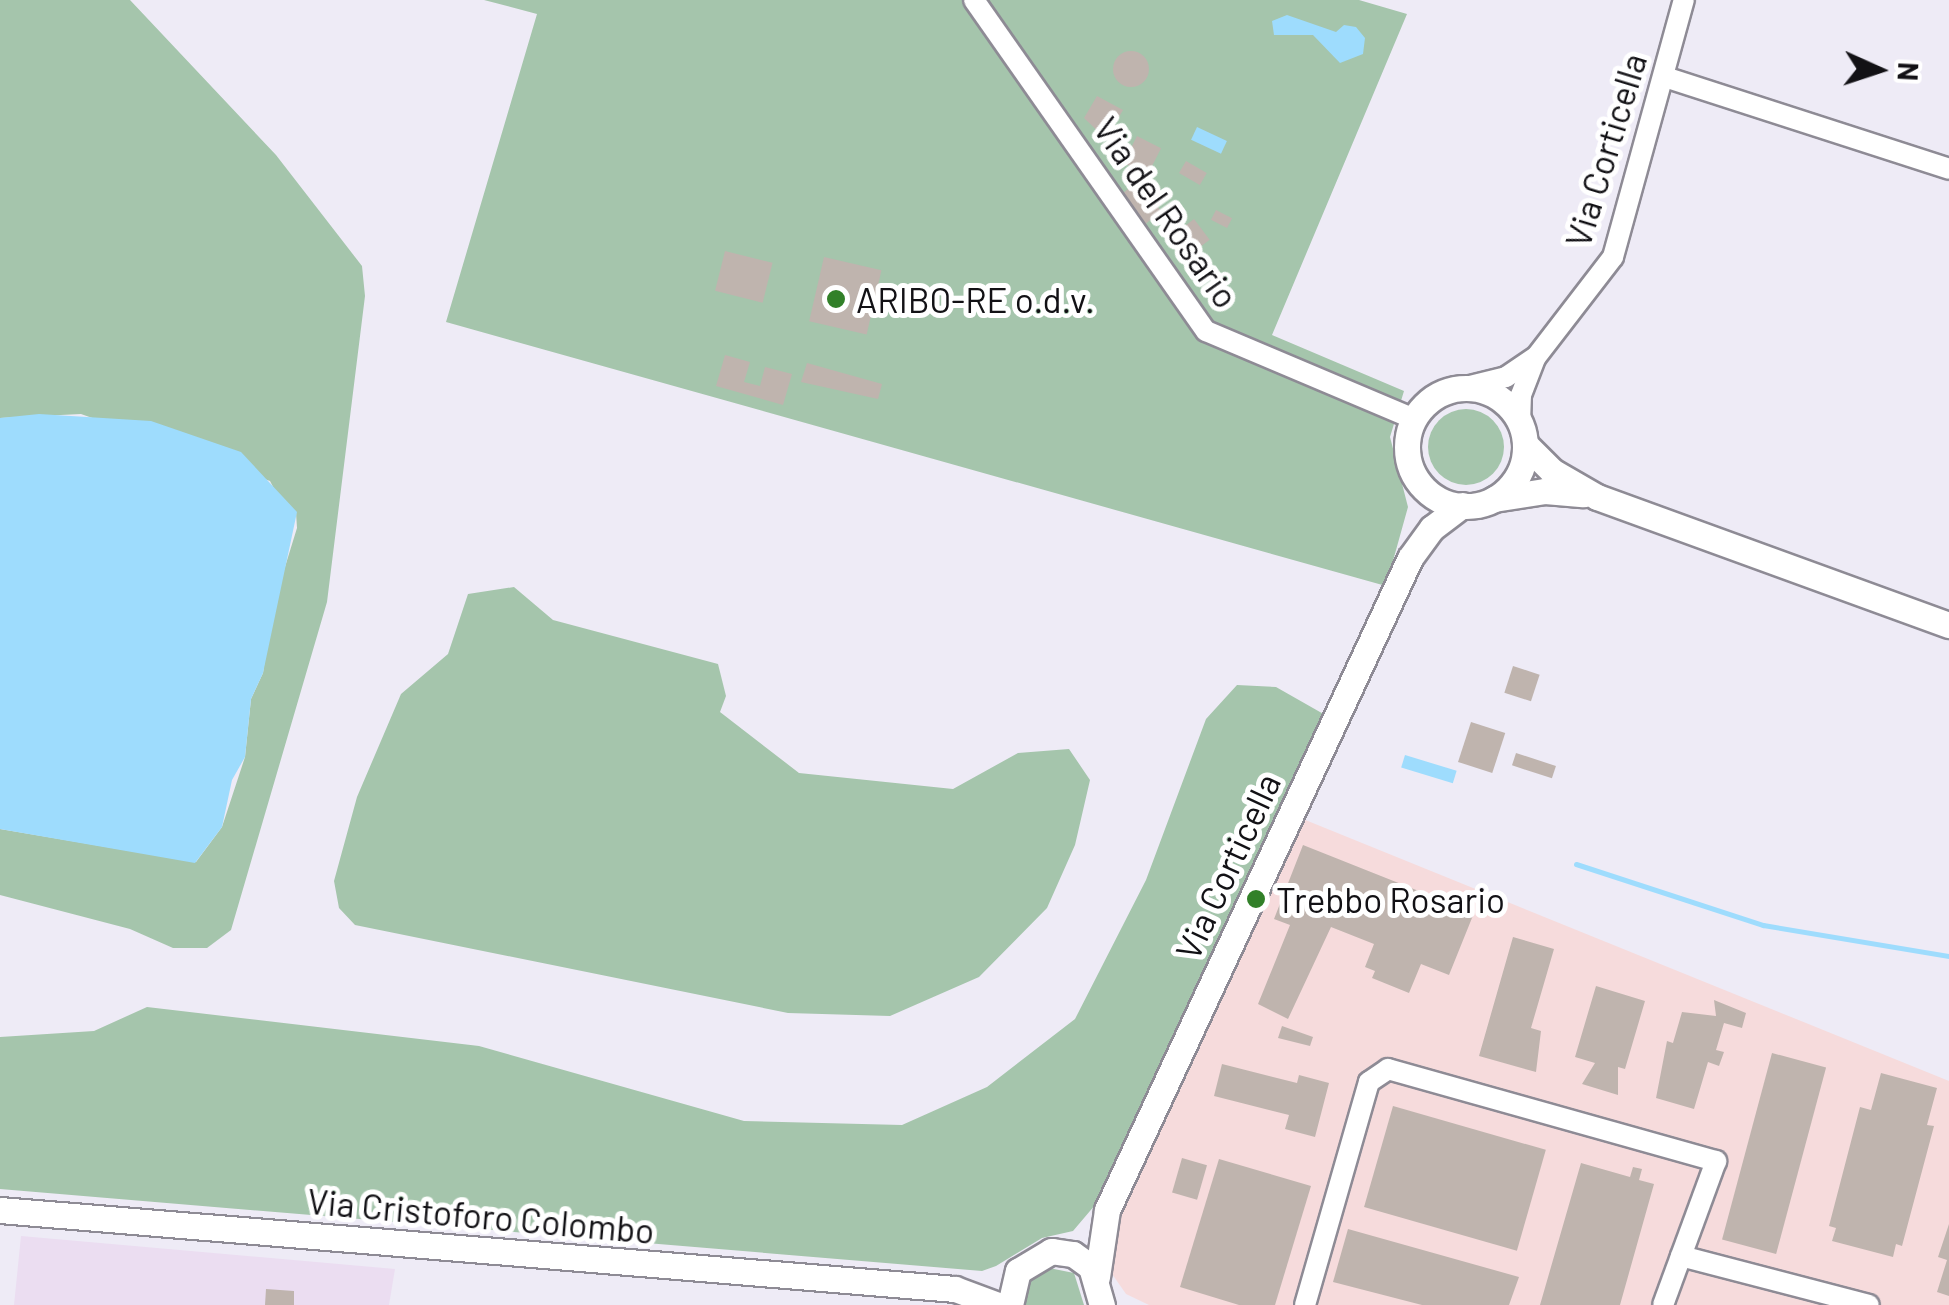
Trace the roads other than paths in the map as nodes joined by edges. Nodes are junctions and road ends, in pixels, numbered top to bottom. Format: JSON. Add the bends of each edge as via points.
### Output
{"nodes":[{"id":1,"x":974,"y":0,"type":"edge"},
{"id":2,"x":1684,"y":0,"type":"edge"},
{"id":3,"x":1666,"y":77,"type":"junction"},
{"id":4,"x":1949,"y":169,"type":"edge"},
{"id":5,"x":1536,"y":357,"type":"junction"},
{"id":6,"x":1462,"y":388,"type":"junction"},
{"id":7,"x":1414,"y":419,"type":"junction"},
{"id":8,"x":1522,"y":434,"type":"junction"},
{"id":9,"x":1415,"y":476,"type":"junction"},
{"id":10,"x":1597,"y":496,"type":"junction"},
{"id":11,"x":1490,"y":500,"type":"junction"},
{"id":12,"x":1462,"y":505,"type":"junction"},
{"id":13,"x":1410,"y":558,"type":"junction"},
{"id":14,"x":1949,"y":625,"type":"edge"},
{"id":15,"x":0,"y":1210,"type":"edge"},
{"id":16,"x":1108,"y":1210,"type":"junction"},
{"id":17,"x":1052,"y":1251,"type":"junction"},
{"id":18,"x":1681,"y":1256,"type":"junction"},
{"id":19,"x":1018,"y":1271,"type":"junction"},
{"id":20,"x":956,"y":1290,"type":"junction"},
{"id":21,"x":1104,"y":1294,"type":"edge"},
{"id":22,"x":1785,"y":1295,"type":"edge"},
{"id":23,"x":998,"y":1305,"type":"edge"},
{"id":24,"x":1010,"y":1305,"type":"edge"},
{"id":25,"x":1305,"y":1305,"type":"edge"},
{"id":26,"x":1663,"y":1305,"type":"edge"},
{"id":27,"x":1869,"y":1305,"type":"edge"}],
"edges":[{"from":1,"to":7,"type":"street","name":"Via del Rosario","via":[[1206,331]]},
{"from":2,"to":3,"type":"street","name":"Via Corticella"},
{"from":3,"to":4,"type":"street"},
{"from":3,"to":5,"type":"street","name":"Via Corticella","via":[[1613,256]]},
{"from":5,"to":6,"type":"street","name":"Via Corticella","via":[[1506,377]]},
{"from":5,"to":8,"type":"street","name":"Via Corticella","via":[[1521,395]]},
{"from":6,"to":7,"type":"main road","via":[[1434,398]]},
{"from":6,"to":8,"type":"main road","via":[[1490,393]]},
{"from":7,"to":9,"type":"main road","via":[[1408,446]]},
{"from":8,"to":10,"type":"main road","via":[[1552,472]]},
{"from":8,"to":11,"type":"main road","via":[[1512,483]]},
{"from":9,"to":12,"type":"main road","via":[[1435,496]]},
{"from":9,"to":13,"type":"main road","via":[[1420,518]]},
{"from":10,"to":11,"type":"main road","via":[[1545,491]]},
{"from":10,"to":14,"type":"main road"},
{"from":11,"to":12,"type":"main road"},
{"from":12,"to":13,"type":"main road","name":"Via Corticella","via":[[1432,528]]},
{"from":13,"to":16,"type":"main road","name":"Via Corticella"},
{"from":15,"to":20,"type":"main road","name":"Via Cristoforo Colombo"},
{"from":16,"to":17,"type":"main road","name":"Via Cristoforo Colombo","via":[[1084,1235]]},
{"from":16,"to":21,"type":"main road","name":"Via Corticella"},
{"from":17,"to":19,"type":"main road","name":"Via Cristoforo Colombo"},
{"from":17,"to":21,"type":"main road","via":[[1083,1260]]},
{"from":18,"to":22,"type":"street"},
{"from":18,"to":25,"type":"street","via":[[1716,1161],[1388,1069],[1369,1082]]},
{"from":18,"to":26,"type":"street"},
{"from":19,"to":20,"type":"main road","name":"Via Cristoforo Colombo"},
{"from":19,"to":24,"type":"main road"},
{"from":20,"to":23,"type":"main road","name":"Via Cristoforo Colombo"},
{"from":22,"to":27,"type":"street"}]}
